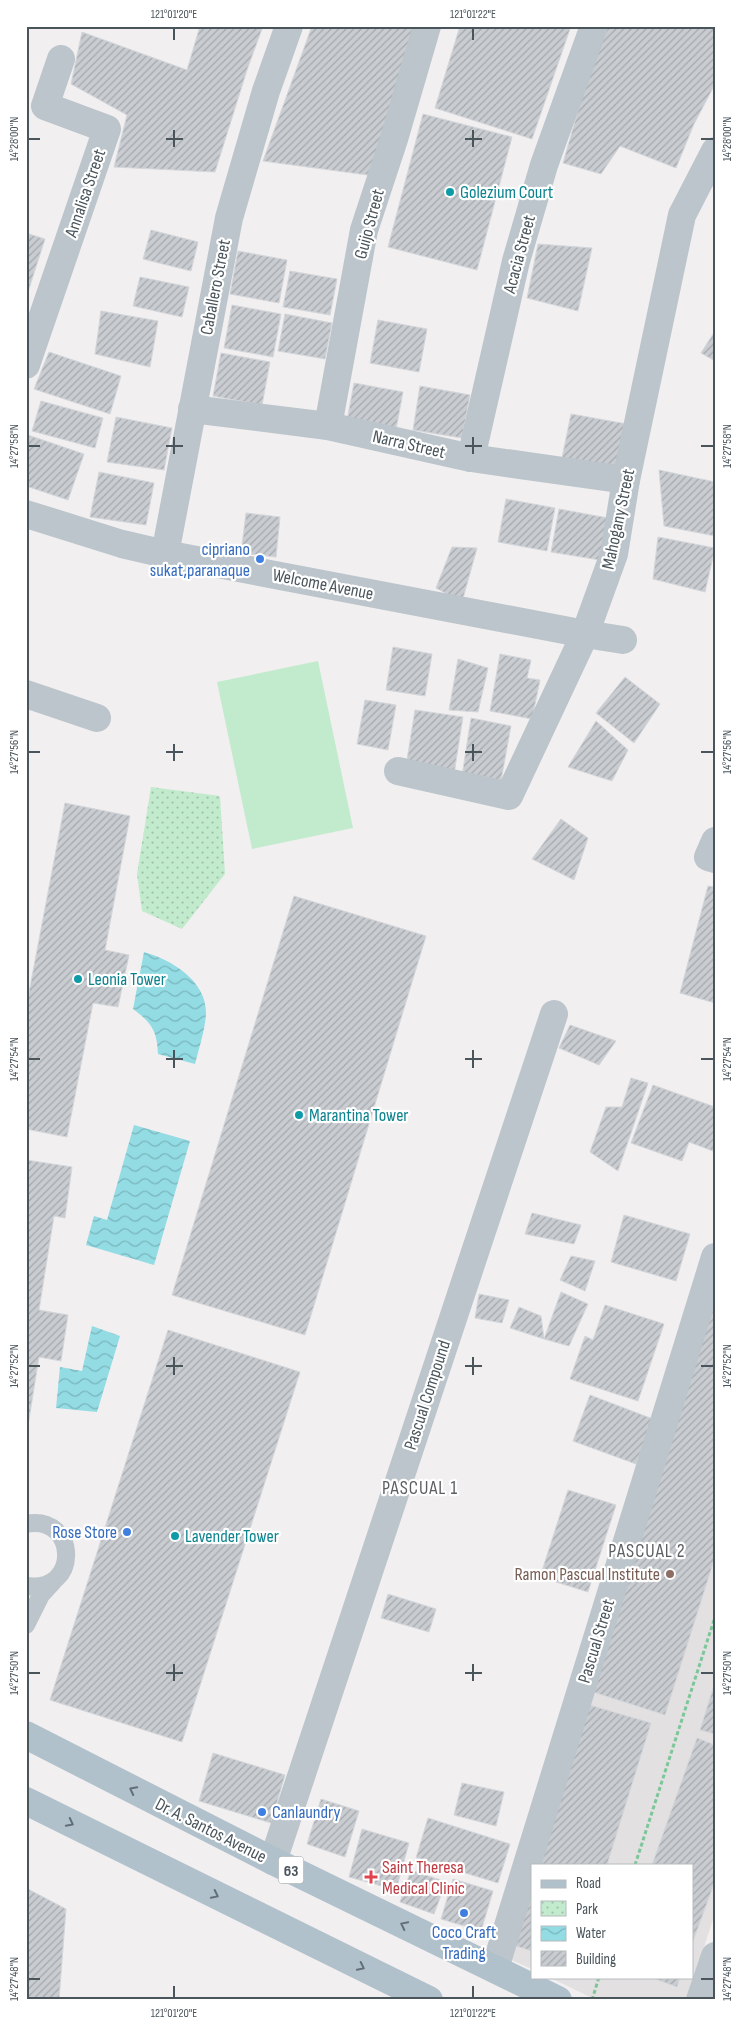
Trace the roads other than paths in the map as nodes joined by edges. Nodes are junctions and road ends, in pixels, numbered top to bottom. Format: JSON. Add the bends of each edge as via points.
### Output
{"nodes":[{"id":1,"x":288,"y":26,"type":"edge"},
{"id":2,"x":427,"y":26,"type":"edge"},
{"id":3,"x":594,"y":26,"type":"edge"},
{"id":4,"x":61,"y":59,"type":"dead end"},
{"id":5,"x":715,"y":151,"type":"edge"},
{"id":6,"x":26,"y":366,"type":"edge"},
{"id":7,"x":192,"y":409,"type":"junction"},
{"id":8,"x":328,"y":426,"type":"junction"},
{"id":9,"x":471,"y":458,"type":"junction"},
{"id":10,"x":626,"y":480,"type":"junction"},
{"id":11,"x":26,"y":514,"type":"edge"},
{"id":12,"x":165,"y":554,"type":"junction"},
{"id":13,"x":586,"y":634,"type":"junction"},
{"id":14,"x":623,"y":640,"type":"dead end"},
{"id":15,"x":26,"y":694,"type":"edge"},
{"id":16,"x":97,"y":718,"type":"dead end"},
{"id":17,"x":398,"y":771,"type":"dead end"},
{"id":18,"x":554,"y":1014,"type":"dead end"},
{"id":19,"x":715,"y":1257,"type":"edge"},
{"id":20,"x":26,"y":1524,"type":"edge"},
{"id":21,"x":53,"y":1582,"type":"junction"},
{"id":22,"x":26,"y":1586,"type":"edge"},
{"id":23,"x":26,"y":1625,"type":"edge"},
{"id":24,"x":26,"y":1735,"type":"edge"},
{"id":25,"x":26,"y":1801,"type":"edge"},
{"id":26,"x":273,"y":1862,"type":"junction"},
{"id":27,"x":715,"y":1956,"type":"edge"},
{"id":28,"x":495,"y":1968,"type":"junction"},
{"id":29,"x":429,"y":2000,"type":"edge"},
{"id":30,"x":558,"y":2000,"type":"edge"},
{"id":31,"x":700,"y":2000,"type":"edge"}],
"edges":[{"from":1,"to":7,"type":"street","name":"Caballero Street","via":[[229,218]]},
{"from":2,"to":8,"type":"street","name":"Guijo Street","via":[[364,230]]},
{"from":3,"to":9,"type":"street","name":"Acacia Street","via":[[544,165],[516,261]]},
{"from":4,"to":6,"type":"street","name":"Annalisa Street","via":[[45,106],[107,129]]},
{"from":5,"to":10,"type":"street","name":"Mahogany Street","via":[[682,215]]},
{"from":7,"to":8,"type":"street","name":"Narra Street"},
{"from":7,"to":12,"type":"street","name":"Caballero Street"},
{"from":8,"to":9,"type":"street","name":"Narra Street"},
{"from":9,"to":10,"type":"street","name":"Narra Street"},
{"from":10,"to":13,"type":"street","name":"Mahogany Street","via":[[614,554]]},
{"from":11,"to":12,"type":"street","name":"Welcome Avenue"},
{"from":12,"to":13,"type":"street","name":"Welcome Avenue"},
{"from":13,"to":14,"type":"street","name":"Welcome Avenue"},
{"from":13,"to":17,"type":"street","name":"Mahogany Street","via":[[508,796]]},
{"from":15,"to":16,"type":"street"},
{"from":18,"to":26,"type":"street","name":"Pascual Compound"},
{"from":19,"to":28,"type":"street","name":"Pascual Street"},
{"from":20,"to":21,"type":"lane","via":[[44,1524],[54,1529],[65,1542],[66,1564]]},
{"from":21,"to":22,"type":"lane","via":[[39,1587]]},
{"from":21,"to":23,"type":"lane","via":[[37,1602]]},
{"from":26,"to":24,"type":"main road","name":"Dr. A. Santos Avenue","number":"63","one_way":true},
{"from":25,"to":29,"type":"main road","one_way":true},
{"from":28,"to":26,"type":"main road","name":"Dr. A. Santos Avenue","number":"63","one_way":true},
{"from":27,"to":31,"type":"street"},
{"from":28,"to":30,"type":"main road","name":"Dr. A. Santos Avenue","number":"63"}]}
